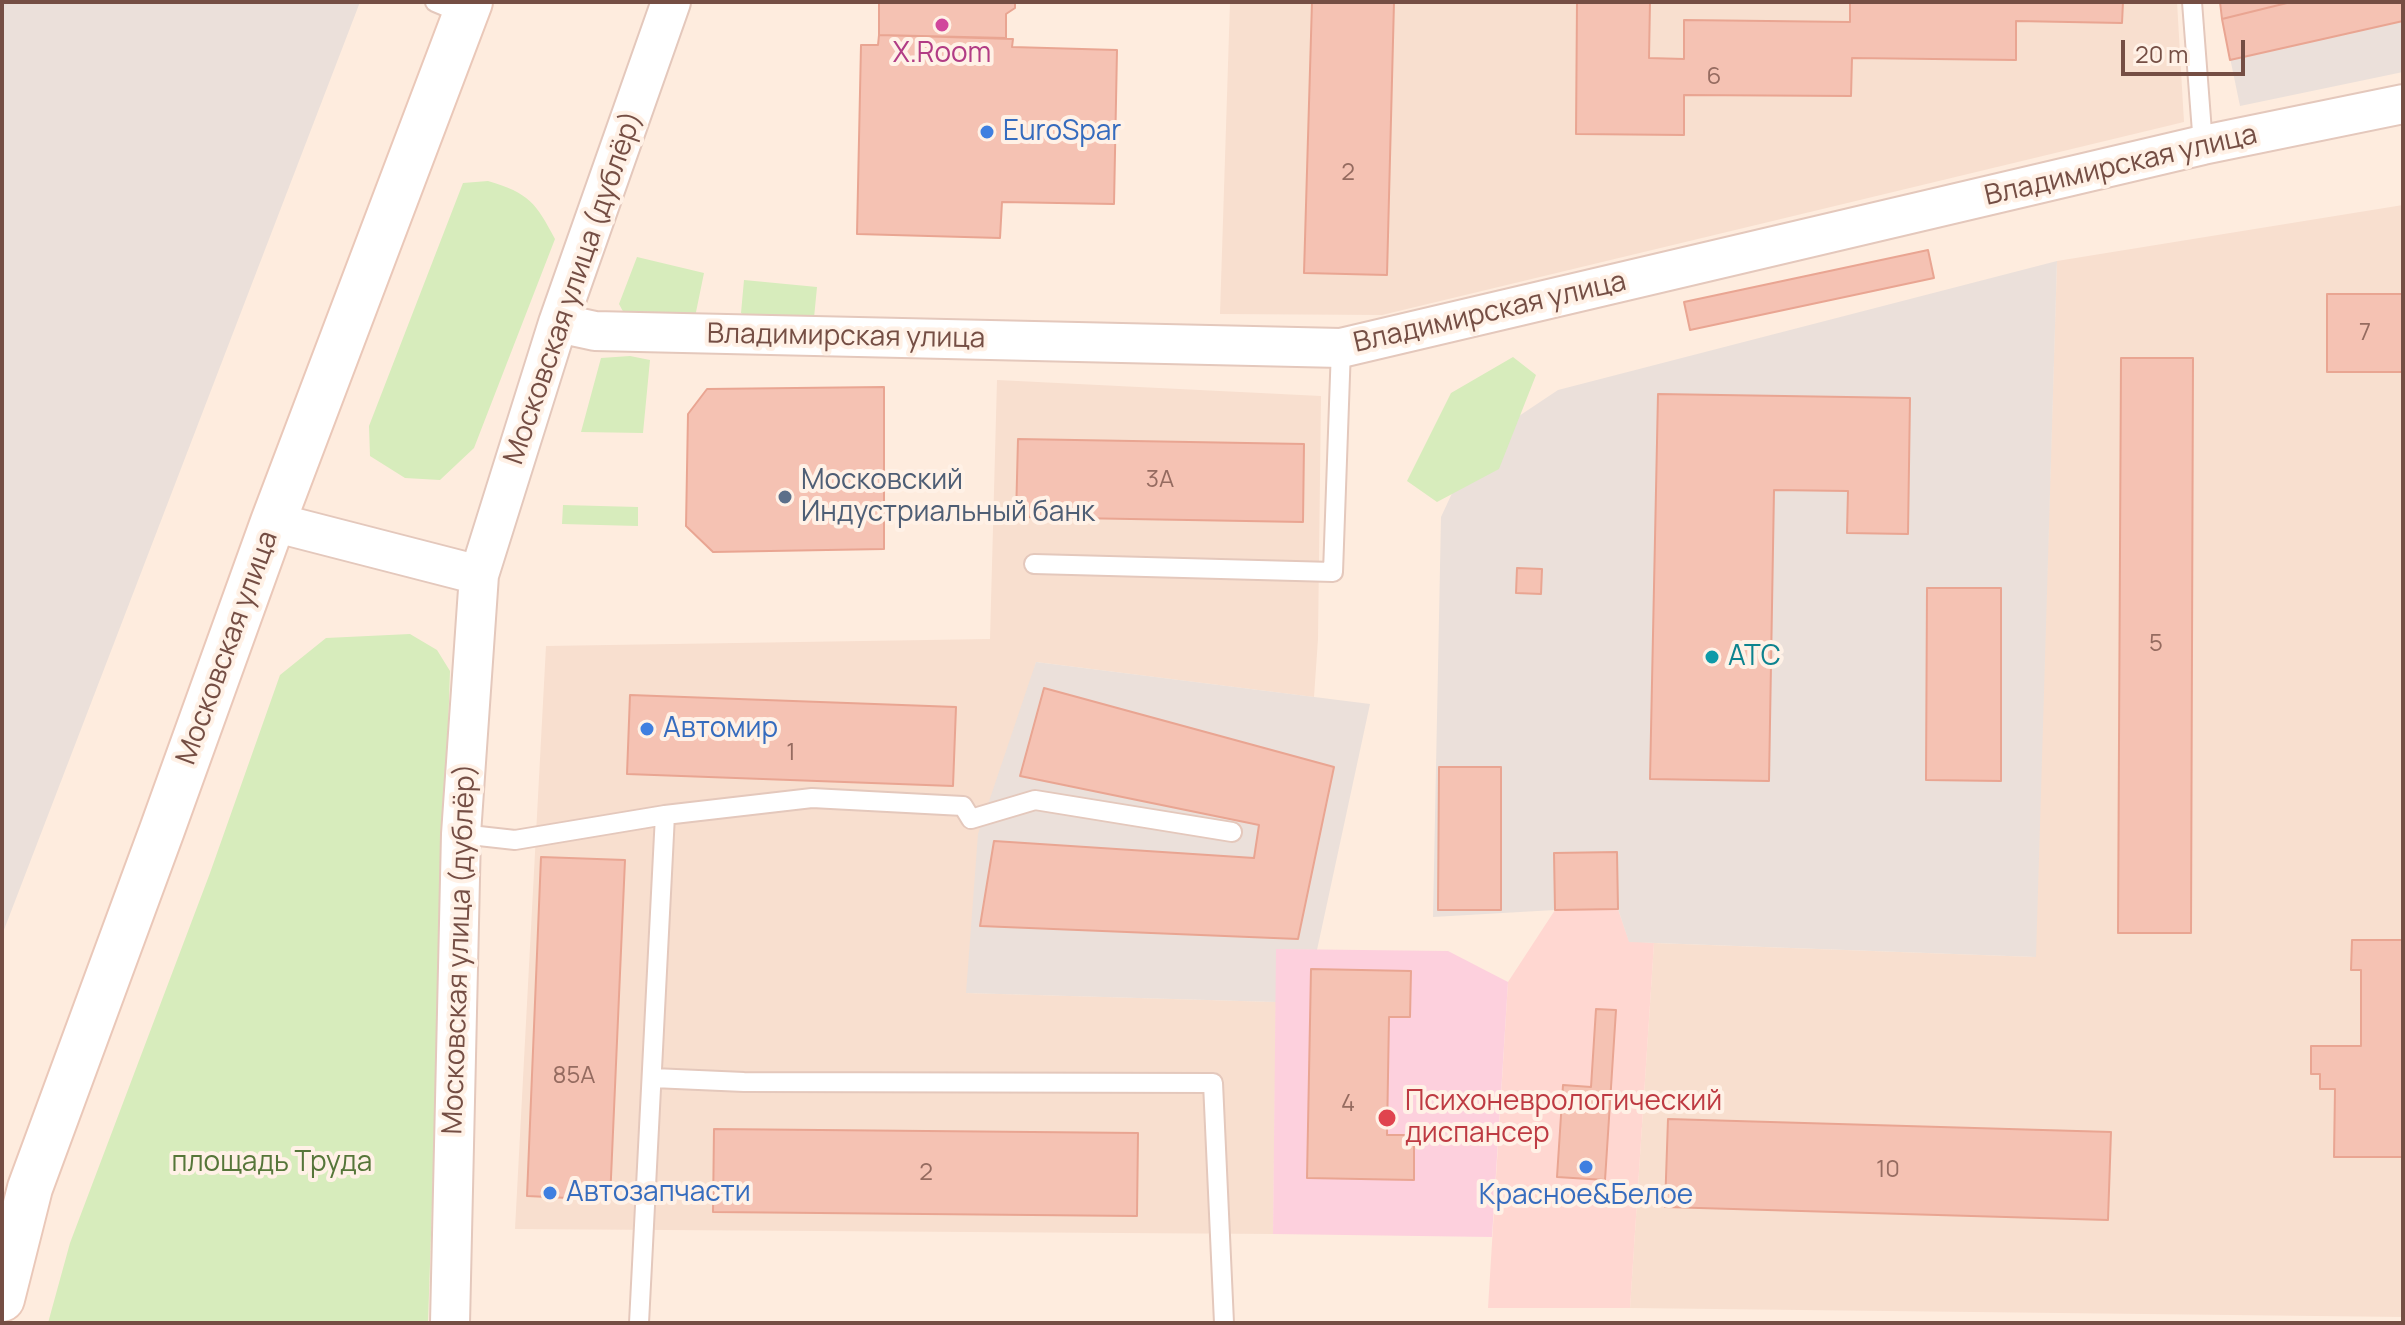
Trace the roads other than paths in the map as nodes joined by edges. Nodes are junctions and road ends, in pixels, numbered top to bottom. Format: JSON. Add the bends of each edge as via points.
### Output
{"nodes":[{"id":1,"x":671,"y":2,"type":"edge"},
{"id":2,"x":2192,"y":2,"type":"edge"},
{"id":3,"x":457,"y":6,"type":"edge"},
{"id":4,"x":2403,"y":104,"type":"edge"},
{"id":5,"x":2203,"y":145,"type":"junction"},
{"id":6,"x":558,"y":323,"type":"junction"},
{"id":7,"x":1341,"y":348,"type":"junction"},
{"id":8,"x":273,"y":522,"type":"junction"},
{"id":9,"x":1034,"y":564,"type":"dead end"},
{"id":10,"x":479,"y":575,"type":"junction"},
{"id":11,"x":665,"y":815,"type":"junction"},
{"id":12,"x":1232,"y":832,"type":"dead end"},
{"id":13,"x":461,"y":834,"type":"junction"},
{"id":14,"x":653,"y":1078,"type":"junction"},
{"id":15,"x":2,"y":1299,"type":"edge"},
{"id":16,"x":450,"y":1323,"type":"edge"},
{"id":17,"x":639,"y":1323,"type":"edge"},
{"id":18,"x":1224,"y":1323,"type":"edge"}],
"edges":[{"from":1,"to":6,"type":"street","name":"Московская улица (дублёр)"},
{"from":2,"to":5,"type":"lane"},
{"from":3,"to":8,"type":"main road","name":"Московская улица"},
{"from":4,"to":5,"type":"street","name":"Владимирская улица"},
{"from":5,"to":7,"type":"street","name":"Владимирская улица"},
{"from":6,"to":7,"type":"street","name":"Владимирская улица","via":[[595,331]]},
{"from":6,"to":10,"type":"street","name":"Московская улица (дублёр)"},
{"from":7,"to":9,"type":"lane","via":[[1333,572]]},
{"from":8,"to":10,"type":"street"},
{"from":8,"to":15,"type":"main road","name":"Московская улица","via":[[30,1188]]},
{"from":10,"to":13,"type":"street","name":"Московская улица (дублёр)"},
{"from":11,"to":12,"type":"lane","via":[[812,798],[963,806],[971,819],[1035,800]]},
{"from":11,"to":13,"type":"lane","via":[[515,840]]},
{"from":11,"to":14,"type":"lane"},
{"from":13,"to":16,"type":"street","name":"Московская улица (дублёр)"},
{"from":14,"to":17,"type":"lane"},
{"from":14,"to":18,"type":"lane","via":[[1213,1083]]}]}
